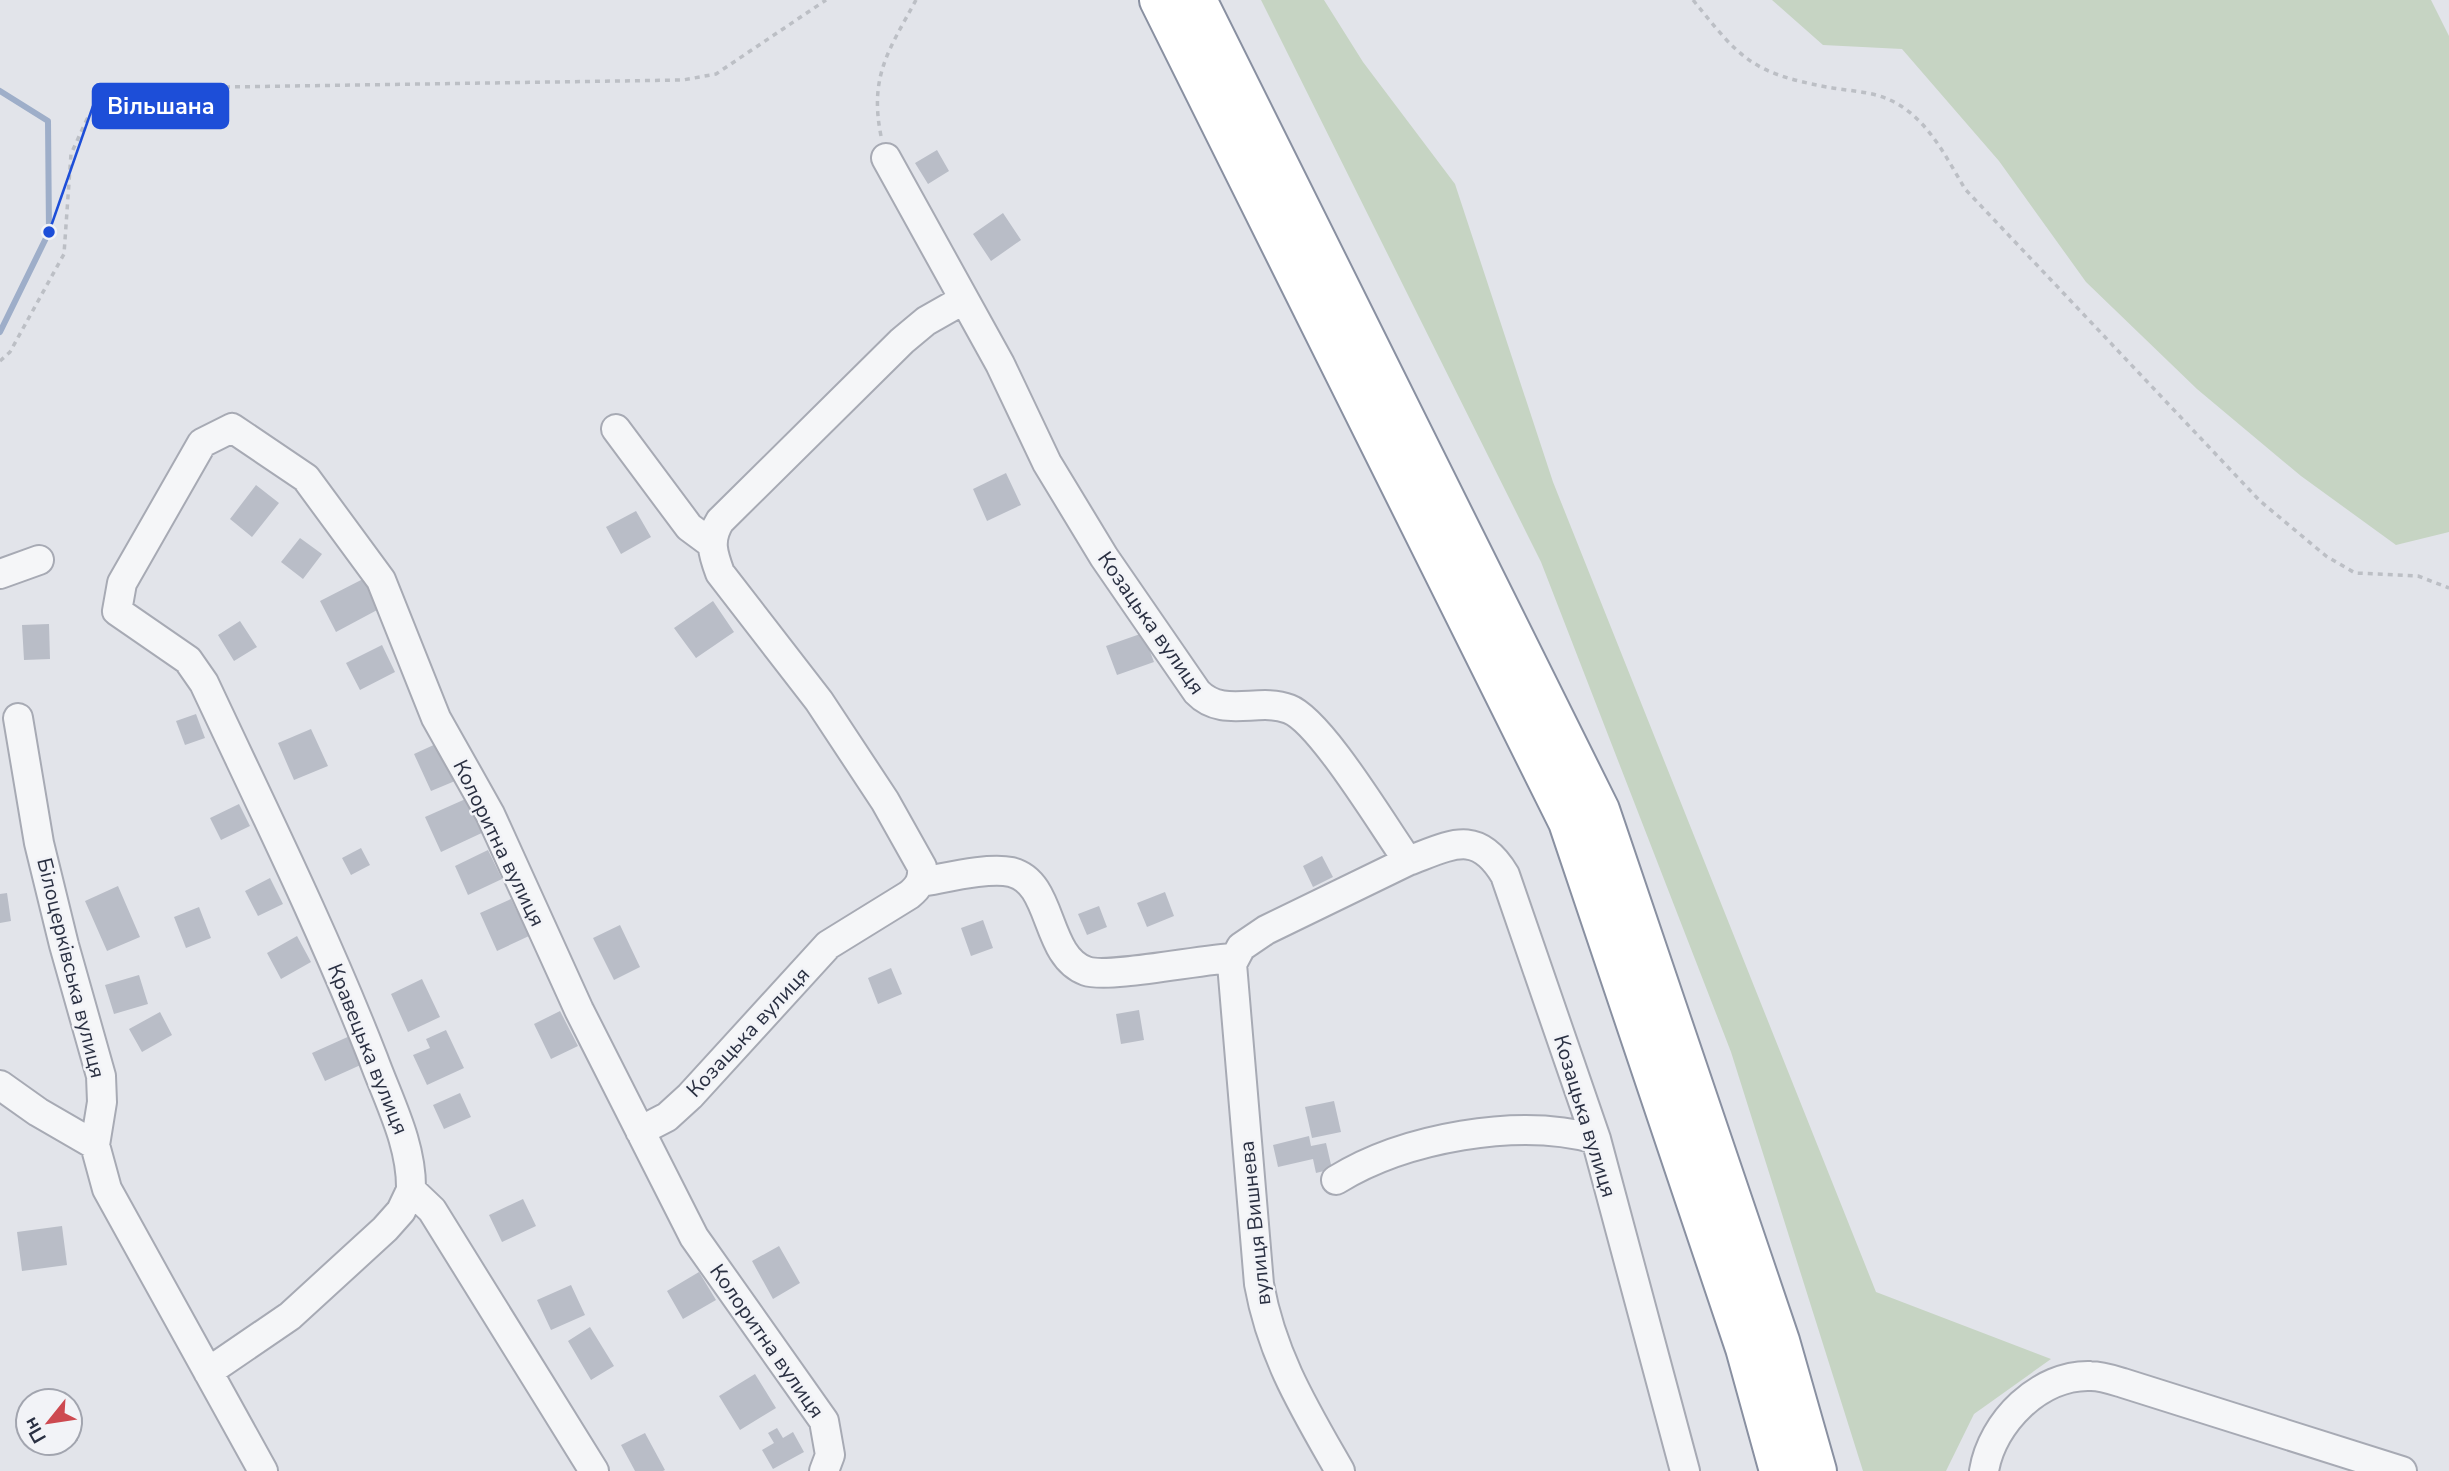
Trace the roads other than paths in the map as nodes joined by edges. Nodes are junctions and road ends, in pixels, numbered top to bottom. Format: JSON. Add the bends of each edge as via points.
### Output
{"nodes":[{"id":1,"x":1159,"y":0,"type":"edge"},
{"id":2,"x":1197,"y":0,"type":"edge"},
{"id":3,"x":886,"y":158,"type":"road end"},
{"id":4,"x":963,"y":300,"type":"junction"},
{"id":5,"x":617,"y":429,"type":"dead end"},
{"id":6,"x":712,"y":544,"type":"junction"},
{"id":7,"x":39,"y":560,"type":"dead end"},
{"id":8,"x":0,"y":574,"type":"edge"},
{"id":9,"x":142,"y":628,"type":"joint"},
{"id":10,"x":18,"y":718,"type":"dead end"},
{"id":11,"x":1408,"y":861,"type":"junction"},
{"id":12,"x":921,"y":881,"type":"junction"},
{"id":13,"x":1235,"y":958,"type":"junction"},
{"id":14,"x":0,"y":1085,"type":"edge"},
{"id":15,"x":640,"y":1131,"type":"junction"},
{"id":16,"x":1596,"y":1139,"type":"junction"},
{"id":17,"x":95,"y":1145,"type":"junction"},
{"id":18,"x":1336,"y":1180,"type":"dead end"},
{"id":19,"x":411,"y":1191,"type":"junction"},
{"id":20,"x":208,"y":1372,"type":"junction"},
{"id":21,"x":263,"y":1471,"type":"edge"},
{"id":22,"x":594,"y":1471,"type":"edge"},
{"id":23,"x":824,"y":1471,"type":"edge"},
{"id":24,"x":1340,"y":1471,"type":"edge"},
{"id":25,"x":1685,"y":1471,"type":"edge"},
{"id":26,"x":1779,"y":1471,"type":"edge"},
{"id":27,"x":1816,"y":1471,"type":"edge"},
{"id":28,"x":1984,"y":1471,"type":"edge"},
{"id":29,"x":2402,"y":1471,"type":"edge"}],
"edges":[{"from":1,"to":26,"type":"highway","via":[[1568,822],[1745,1348]]},
{"from":2,"to":27,"type":"highway","via":[[1600,810],[1780,1341]]},
{"from":3,"to":4,"type":"street","name":"Козацька вулиця"},
{"from":4,"to":6,"type":"street","via":[[902,341],[720,521]]},
{"from":4,"to":11,"type":"street","name":"Козацька вулиця","via":[[1000,364],[1047,463],[1104,557],[1197,692],[1218,706],[1266,704],[1301,716]]},
{"from":5,"to":6,"type":"street","via":[[689,527]]},
{"from":6,"to":12,"type":"street","via":[[720,573],[819,701],[885,801],[922,867]]},
{"from":7,"to":8,"type":"street"},
{"from":9,"to":15,"type":"street","name":"Колоритна вулиця","via":[[117,611],[122,583],[202,443],[232,428],[306,478],[381,580],[436,718],[490,814]]},
{"from":9,"to":19,"type":"street","name":"Кравецька вулиця","via":[[188,660],[204,683],[344,984],[404,1138],[412,1164]]},
{"from":10,"to":17,"type":"street","name":"Білоцерківська вулиця","via":[[39,843],[101,1076]]},
{"from":11,"to":13,"type":"street","name":"Козацька вулиця","via":[[1266,930],[1241,947]]},
{"from":11,"to":16,"type":"street","name":"Козацька вулиця","via":[[1461,842],[1495,858],[1505,875]]},
{"from":12,"to":13,"type":"street","via":[[999,871],[1024,878],[1034,887],[1060,949],[1086,971],[1105,974]]},
{"from":12,"to":15,"type":"street","name":"Козацька вулиця","via":[[909,895],[828,946],[690,1096],[667,1118]]},
{"from":13,"to":24,"type":"street","name":"вулиця Вишнева","via":[[1233,994],[1266,1325],[1285,1374]]},
{"from":14,"to":17,"type":"street"},
{"from":15,"to":23,"type":"street","name":"Колоритна вулиця","via":[[694,1237],[824,1421],[830,1455]]},
{"from":16,"to":18,"type":"street","via":[[1546,1129],[1489,1133],[1404,1150]]},
{"from":16,"to":25,"type":"street","name":"Козацька вулиця"},
{"from":17,"to":20,"type":"street","name":"Білоцерківська вулиця","via":[[107,1189]]},
{"from":19,"to":20,"type":"street","via":[[401,1212],[385,1229],[290,1317]]},
{"from":19,"to":22,"type":"street","via":[[432,1210]]},
{"from":20,"to":21,"type":"street","name":"Білоцерківська вулиця"},
{"from":28,"to":29,"type":"street","via":[[2002,1427],[2018,1407],[2062,1380],[2091,1376]]}]}
